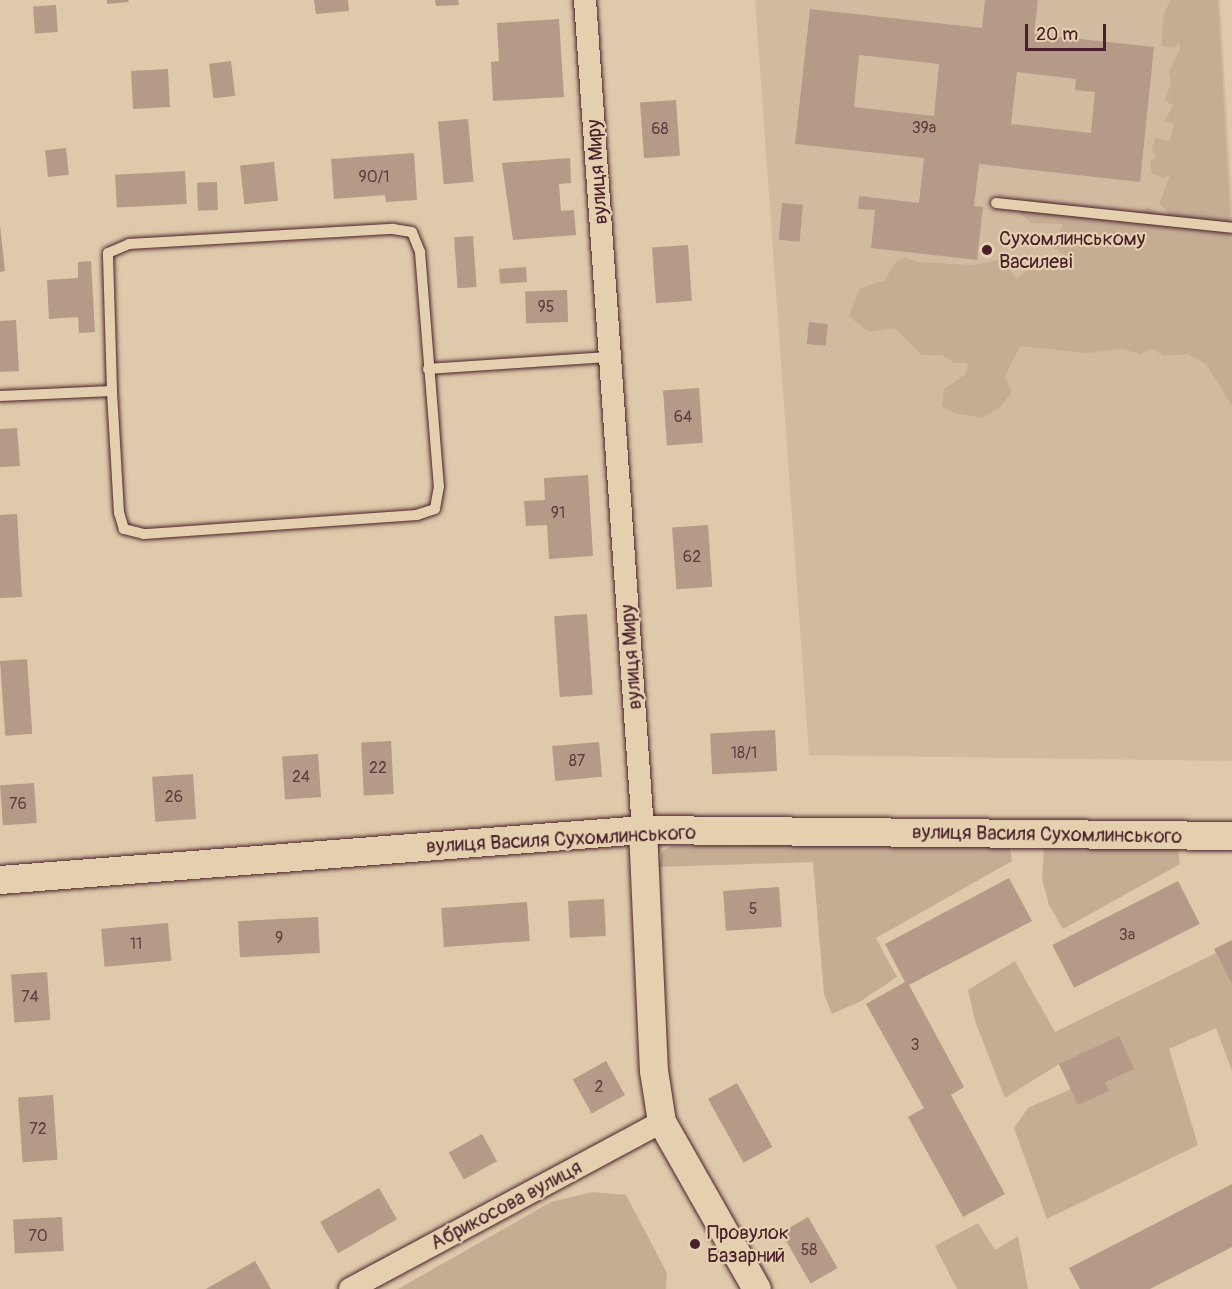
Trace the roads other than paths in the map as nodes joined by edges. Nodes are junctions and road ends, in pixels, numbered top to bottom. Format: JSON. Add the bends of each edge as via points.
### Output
{"nodes":[{"id":1,"x":585,"y":0,"type":"edge"},
{"id":2,"x":996,"y":202,"type":"dead end"},
{"id":3,"x":1232,"y":228,"type":"edge"},
{"id":4,"x":611,"y":357,"type":"junction"},
{"id":5,"x":428,"y":369,"type":"junction"},
{"id":6,"x":112,"y":391,"type":"junction"},
{"id":7,"x":0,"y":396,"type":"edge"},
{"id":8,"x":643,"y":830,"type":"junction"},
{"id":9,"x":1232,"y":836,"type":"edge"},
{"id":10,"x":0,"y":880,"type":"edge"},
{"id":11,"x":662,"y":1122,"type":"junction"},
{"id":12,"x":350,"y":1289,"type":"edge"},
{"id":13,"x":757,"y":1289,"type":"edge"}],
"edges":[{"from":1,"to":4,"type":"street","name":"вулиця Миру"},
{"from":2,"to":3,"type":"lane"},
{"from":4,"to":5,"type":"lane"},
{"from":4,"to":8,"type":"street","name":"вулиця Миру"},
{"from":5,"to":6,"type":"lane","via":[[420,252],[412,232],[393,229],[129,244],[108,253]]},
{"from":5,"to":6,"type":"lane","via":[[440,486],[435,508],[417,515],[144,534],[124,529],[119,513]]},
{"from":6,"to":7,"type":"lane"},
{"from":8,"to":9,"type":"street","name":"вулиця Василя Сухомлинського"},
{"from":8,"to":10,"type":"street","name":"вулиця Василя Сухомлинського"},
{"from":8,"to":11,"type":"street","name":"вулиця Миру","via":[[654,1071]]},
{"from":11,"to":12,"type":"street","name":"Абрикосова вулиця"},
{"from":11,"to":13,"type":"street","name":"вулиця Миру"}]}
